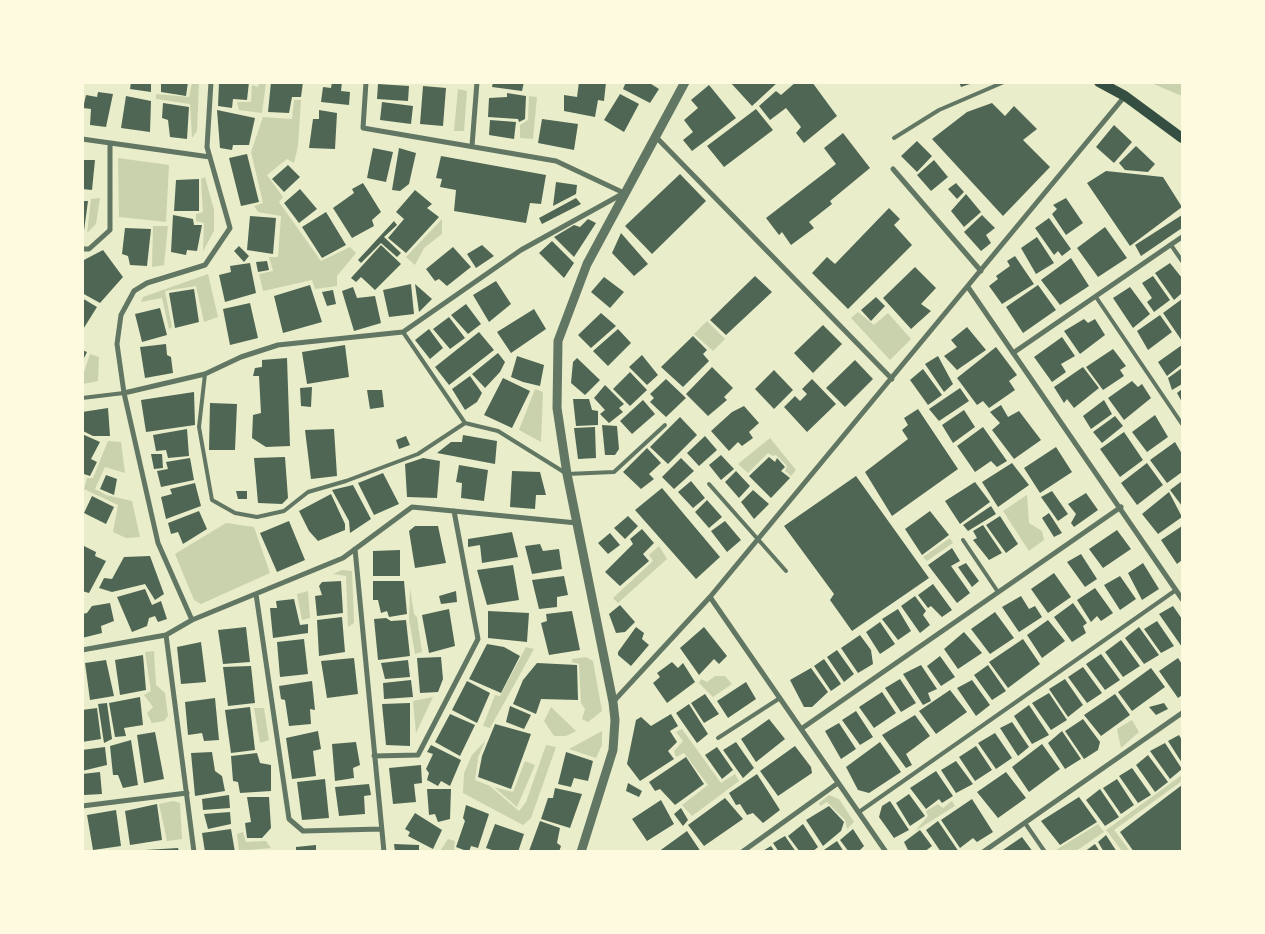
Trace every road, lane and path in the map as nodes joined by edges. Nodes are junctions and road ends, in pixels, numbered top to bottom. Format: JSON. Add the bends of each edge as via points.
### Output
{"nodes":[{"id":1,"x":212,"y":82,"type":"edge"},
{"id":2,"x":366,"y":82,"type":"edge"},
{"id":3,"x":477,"y":82,"type":"edge"},
{"id":4,"x":685,"y":82,"type":"edge"},
{"id":5,"x":1004,"y":82,"type":"edge"},
{"id":6,"x":1102,"y":83,"type":"edge"},
{"id":7,"x":1125,"y":96,"type":"junction"},
{"id":8,"x":655,"y":136,"type":"junction"},
{"id":9,"x":894,"y":138,"type":"dead end"},
{"id":10,"x":1182,"y":138,"type":"edge"},
{"id":11,"x":82,"y":139,"type":"edge"},
{"id":12,"x":110,"y":144,"type":"junction"},
{"id":13,"x":472,"y":146,"type":"junction"},
{"id":14,"x":210,"y":157,"type":"junction"},
{"id":15,"x":893,"y":169,"type":"dead end"},
{"id":16,"x":624,"y":193,"type":"junction"},
{"id":17,"x":1182,"y":237,"type":"edge"},
{"id":18,"x":1171,"y":245,"type":"junction"},
{"id":19,"x":82,"y":249,"type":"edge"},
{"id":20,"x":1182,"y":261,"type":"edge"},
{"id":21,"x":981,"y":271,"type":"junction"},
{"id":22,"x":968,"y":287,"type":"junction"},
{"id":23,"x":1096,"y":297,"type":"junction"},
{"id":24,"x":403,"y":332,"type":"junction"},
{"id":25,"x":1013,"y":353,"type":"junction"},
{"id":26,"x":206,"y":374,"type":"junction"},
{"id":27,"x":892,"y":379,"type":"junction"},
{"id":28,"x":124,"y":392,"type":"junction"},
{"id":29,"x":82,"y":398,"type":"edge"},
{"id":30,"x":465,"y":423,"type":"junction"},
{"id":31,"x":1182,"y":424,"type":"edge"},
{"id":32,"x":665,"y":425,"type":"dead end"},
{"id":33,"x":567,"y":474,"type":"junction"},
{"id":34,"x":709,"y":484,"type":"dead end"},
{"id":35,"x":1121,"y":507,"type":"junction"},
{"id":36,"x":454,"y":511,"type":"junction"},
{"id":37,"x":577,"y":523,"type":"junction"},
{"id":38,"x":758,"y":540,"type":"junction"},
{"id":39,"x":963,"y":540,"type":"dead end"},
{"id":40,"x":355,"y":549,"type":"junction"},
{"id":41,"x":786,"y":571,"type":"dead end"},
{"id":42,"x":1176,"y":590,"type":"junction"},
{"id":43,"x":998,"y":592,"type":"junction"},
{"id":44,"x":256,"y":594,"type":"junction"},
{"id":45,"x":710,"y":597,"type":"junction"},
{"id":46,"x":1182,"y":599,"type":"edge"},
{"id":47,"x":192,"y":620,"type":"junction"},
{"id":48,"x":166,"y":635,"type":"junction"},
{"id":49,"x":82,"y":650,"type":"edge"},
{"id":50,"x":780,"y":698,"type":"junction"},
{"id":51,"x":613,"y":702,"type":"junction"},
{"id":52,"x":1182,"y":713,"type":"edge"},
{"id":53,"x":801,"y":729,"type":"junction"},
{"id":54,"x":718,"y":738,"type":"dead end"},
{"id":55,"x":374,"y":756,"type":"junction"},
{"id":56,"x":838,"y":783,"type":"junction"},
{"id":57,"x":186,"y":793,"type":"junction"},
{"id":58,"x":82,"y":806,"type":"edge"},
{"id":59,"x":859,"y":812,"type":"junction"},
{"id":60,"x":1024,"y":823,"type":"junction"},
{"id":61,"x":382,"y":829,"type":"junction"},
{"id":62,"x":194,"y":852,"type":"edge"},
{"id":63,"x":384,"y":852,"type":"edge"},
{"id":64,"x":581,"y":852,"type":"edge"},
{"id":65,"x":742,"y":852,"type":"edge"},
{"id":66,"x":886,"y":852,"type":"edge"},
{"id":67,"x":983,"y":852,"type":"edge"},
{"id":68,"x":1045,"y":852,"type":"edge"}],
"edges":[{"from":1,"to":14,"type":"street","via":[[207,147]]},
{"from":2,"to":13,"type":"street","via":[[363,128]]},
{"from":3,"to":13,"type":"street"},
{"from":4,"to":8,"type":"street"},
{"from":5,"to":9,"type":"lane","via":[[939,110]]},
{"from":6,"to":7,"type":"main road"},
{"from":7,"to":10,"type":"main road"},
{"from":7,"to":21,"type":"street"},
{"from":8,"to":16,"type":"street"},
{"from":8,"to":27,"type":"street"},
{"from":11,"to":12,"type":"street"},
{"from":12,"to":14,"type":"street"},
{"from":12,"to":19,"type":"street","via":[[110,230],[89,249]]},
{"from":13,"to":16,"type":"street","via":[[556,161]]},
{"from":14,"to":28,"type":"street","via":[[230,228],[205,265],[147,283],[134,291],[121,316],[117,344]]},
{"from":15,"to":21,"type":"street"},
{"from":16,"to":24,"type":"street","via":[[521,250]]},
{"from":16,"to":33,"type":"street","via":[[587,264],[558,341],[557,408]]},
{"from":17,"to":18,"type":"street"},
{"from":18,"to":20,"type":"lane"},
{"from":18,"to":23,"type":"street"},
{"from":21,"to":22,"type":"street"},
{"from":22,"to":25,"type":"street"},
{"from":22,"to":27,"type":"street"},
{"from":23,"to":25,"type":"street"},
{"from":23,"to":31,"type":"lane"},
{"from":24,"to":26,"type":"street","via":[[278,345]]},
{"from":24,"to":30,"type":"lane"},
{"from":25,"to":35,"type":"street"},
{"from":26,"to":28,"type":"street"},
{"from":26,"to":30,"type":"lane","via":[[199,427],[212,500],[235,513],[257,517],[284,511],[308,492],[346,482],[418,454]]},
{"from":27,"to":38,"type":"street"},
{"from":28,"to":29,"type":"lane"},
{"from":28,"to":47,"type":"street","via":[[158,543]]},
{"from":30,"to":33,"type":"lane","via":[[498,431]]},
{"from":32,"to":33,"type":"lane","via":[[614,472]]},
{"from":33,"to":37,"type":"street"},
{"from":34,"to":38,"type":"lane"},
{"from":35,"to":42,"type":"street"},
{"from":35,"to":43,"type":"street"},
{"from":36,"to":37,"type":"street"},
{"from":36,"to":40,"type":"street","via":[[412,507]]},
{"from":36,"to":55,"type":"street","via":[[478,639],[418,755]]},
{"from":37,"to":51,"type":"street"},
{"from":38,"to":41,"type":"lane"},
{"from":38,"to":45,"type":"street"},
{"from":39,"to":43,"type":"lane"},
{"from":40,"to":44,"type":"street","via":[[343,558]]},
{"from":40,"to":55,"type":"street"},
{"from":42,"to":46,"type":"street"},
{"from":42,"to":59,"type":"lane"},
{"from":43,"to":53,"type":"street"},
{"from":44,"to":47,"type":"street"},
{"from":44,"to":61,"type":"street","via":[[289,819],[303,831]]},
{"from":45,"to":50,"type":"street"},
{"from":45,"to":51,"type":"street"},
{"from":47,"to":48,"type":"street"},
{"from":48,"to":49,"type":"street"},
{"from":48,"to":57,"type":"street"},
{"from":50,"to":53,"type":"street"},
{"from":50,"to":54,"type":"lane"},
{"from":51,"to":64,"type":"street","via":[[614,750]]},
{"from":52,"to":60,"type":"street"},
{"from":53,"to":56,"type":"street"},
{"from":55,"to":61,"type":"street"},
{"from":56,"to":59,"type":"street"},
{"from":56,"to":65,"type":"street"},
{"from":57,"to":58,"type":"street"},
{"from":57,"to":62,"type":"street"},
{"from":59,"to":66,"type":"street"},
{"from":60,"to":67,"type":"street"},
{"from":60,"to":68,"type":"lane"},
{"from":61,"to":63,"type":"street"}]}
